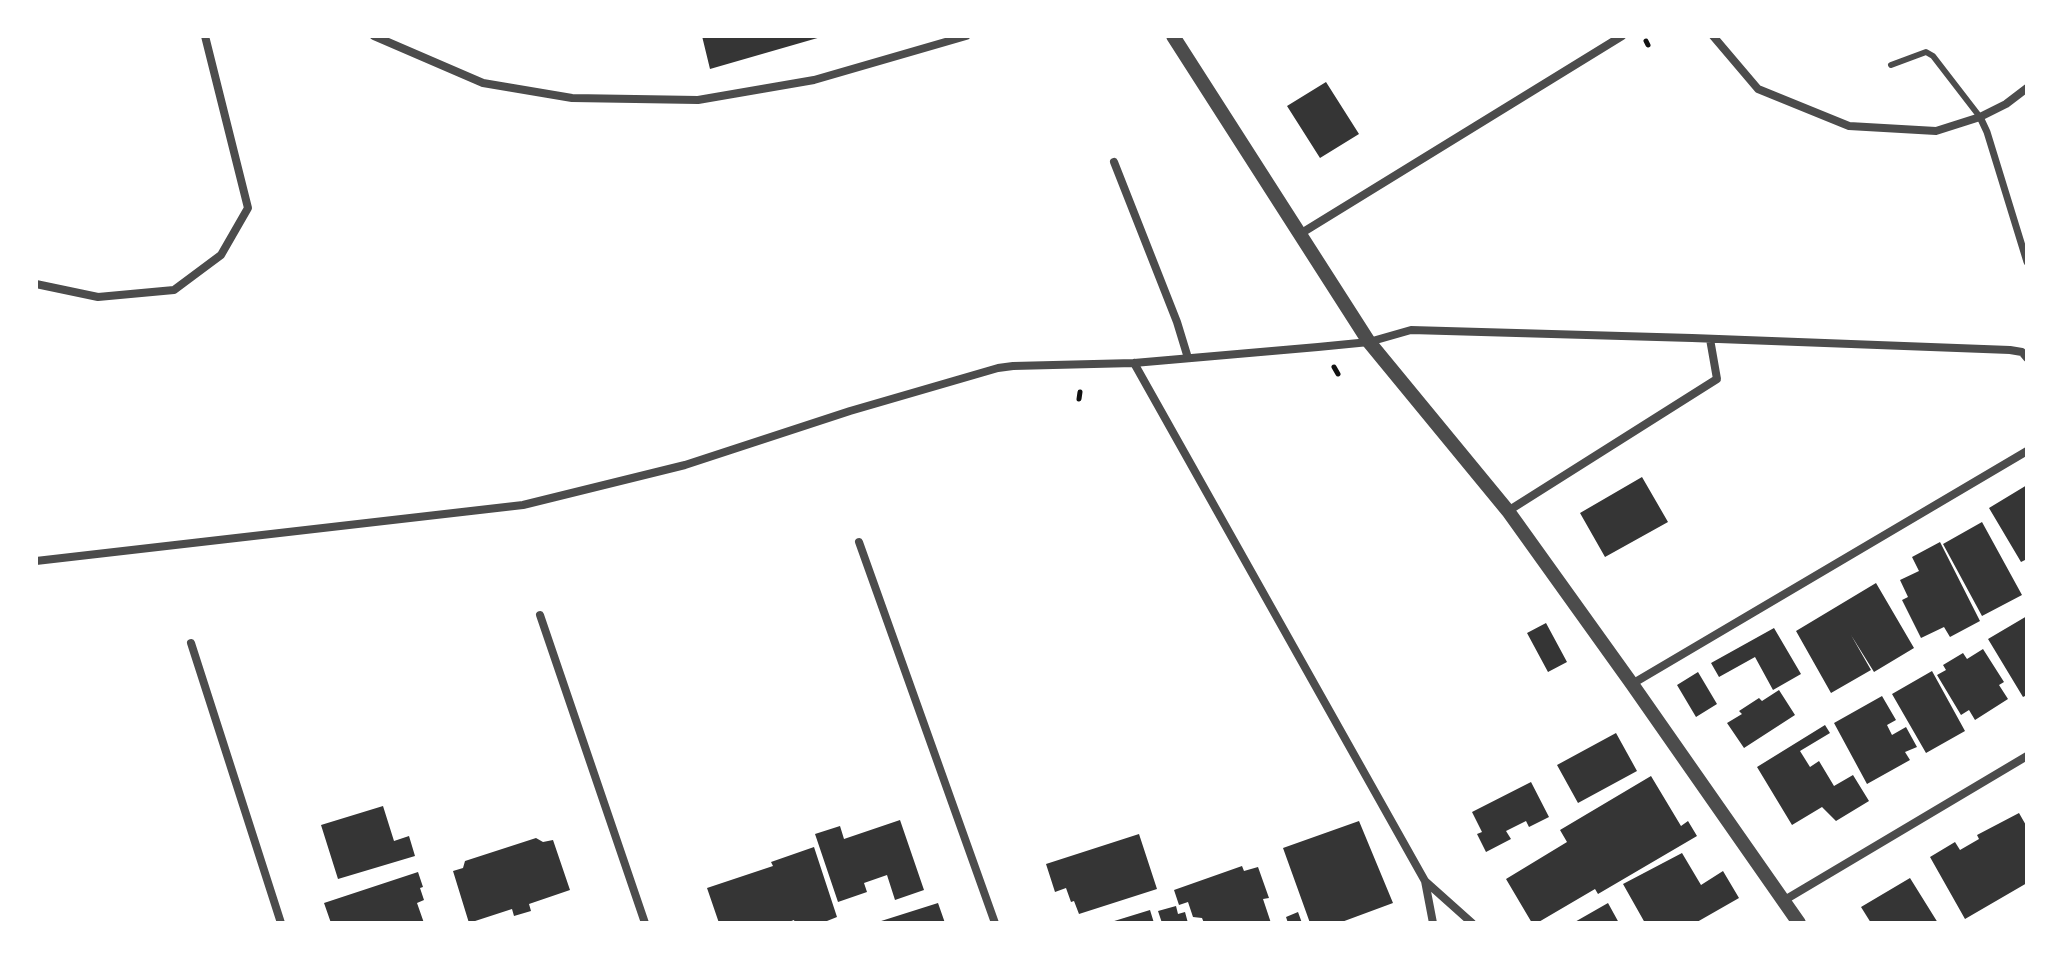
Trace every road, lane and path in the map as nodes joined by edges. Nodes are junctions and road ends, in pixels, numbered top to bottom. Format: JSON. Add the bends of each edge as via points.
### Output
{"nodes":[{"id":1,"x":205,"y":36,"type":"edge"},
{"id":2,"x":374,"y":36,"type":"edge"},
{"id":3,"x":966,"y":36,"type":"edge"},
{"id":4,"x":1173,"y":36,"type":"edge"},
{"id":5,"x":1622,"y":36,"type":"edge"},
{"id":6,"x":1713,"y":36,"type":"edge"},
{"id":7,"x":1891,"y":65,"type":"dead end"},
{"id":8,"x":2027,"y":88,"type":"edge"},
{"id":9,"x":1980,"y":117,"type":"junction"},
{"id":10,"x":1114,"y":162,"type":"dead end"},
{"id":11,"x":1300,"y":234,"type":"junction"},
{"id":12,"x":2027,"y":262,"type":"edge"},
{"id":13,"x":36,"y":284,"type":"edge"},
{"id":14,"x":1710,"y":339,"type":"junction"},
{"id":15,"x":1369,"y":342,"type":"junction"},
{"id":16,"x":2024,"y":355,"type":"edge"},
{"id":17,"x":1188,"y":358,"type":"junction"},
{"id":18,"x":1134,"y":363,"type":"junction"},
{"id":19,"x":1334,"y":367,"type":"dead end"},
{"id":20,"x":1338,"y":374,"type":"dead end"},
{"id":21,"x":2027,"y":451,"type":"edge"},
{"id":22,"x":1508,"y":511,"type":"junction"},
{"id":23,"x":859,"y":542,"type":"dead end"},
{"id":24,"x":36,"y":561,"type":"edge"},
{"id":25,"x":540,"y":615,"type":"dead end"},
{"id":26,"x":191,"y":643,"type":"dead end"},
{"id":27,"x":1632,"y":684,"type":"junction"},
{"id":28,"x":2027,"y":756,"type":"edge"},
{"id":29,"x":1425,"y":881,"type":"junction"},
{"id":30,"x":1783,"y":901,"type":"junction"},
{"id":31,"x":281,"y":923,"type":"edge"},
{"id":32,"x":645,"y":923,"type":"edge"},
{"id":33,"x":995,"y":923,"type":"edge"},
{"id":34,"x":1433,"y":923,"type":"edge"},
{"id":35,"x":1472,"y":923,"type":"edge"},
{"id":36,"x":1799,"y":923,"type":"edge"}],
"edges":[{"from":1,"to":13,"type":"street","via":[[248,208],[221,255],[174,290],[98,297]]},
{"from":2,"to":3,"type":"street","via":[[483,83],[572,98],[698,100],[814,80]]},
{"from":4,"to":11,"type":"street"},
{"from":5,"to":11,"type":"street"},
{"from":6,"to":9,"type":"street","via":[[1758,89],[1849,126],[1936,131]]},
{"from":7,"to":9,"type":"lane","via":[[1926,52],[1933,56]]},
{"from":8,"to":9,"type":"street"},
{"from":9,"to":12,"type":"street"},
{"from":10,"to":17,"type":"street"},
{"from":11,"to":15,"type":"street"},
{"from":14,"to":15,"type":"street","via":[[1411,330]]},
{"from":14,"to":16,"type":"street"},
{"from":14,"to":22,"type":"street","via":[[1717,379]]},
{"from":15,"to":17,"type":"street"},
{"from":15,"to":22,"type":"street"},
{"from":17,"to":18,"type":"street"},
{"from":18,"to":24,"type":"street","via":[[998,368],[685,465],[523,505]]},
{"from":18,"to":29,"type":"street"},
{"from":19,"to":20,"type":"path"},
{"from":21,"to":27,"type":"street"},
{"from":22,"to":27,"type":"street"},
{"from":23,"to":33,"type":"street"},
{"from":25,"to":32,"type":"street"},
{"from":26,"to":31,"type":"street"},
{"from":27,"to":30,"type":"street"},
{"from":28,"to":30,"type":"street"},
{"from":29,"to":34,"type":"street"},
{"from":29,"to":35,"type":"street"},
{"from":30,"to":36,"type":"street"}]}
